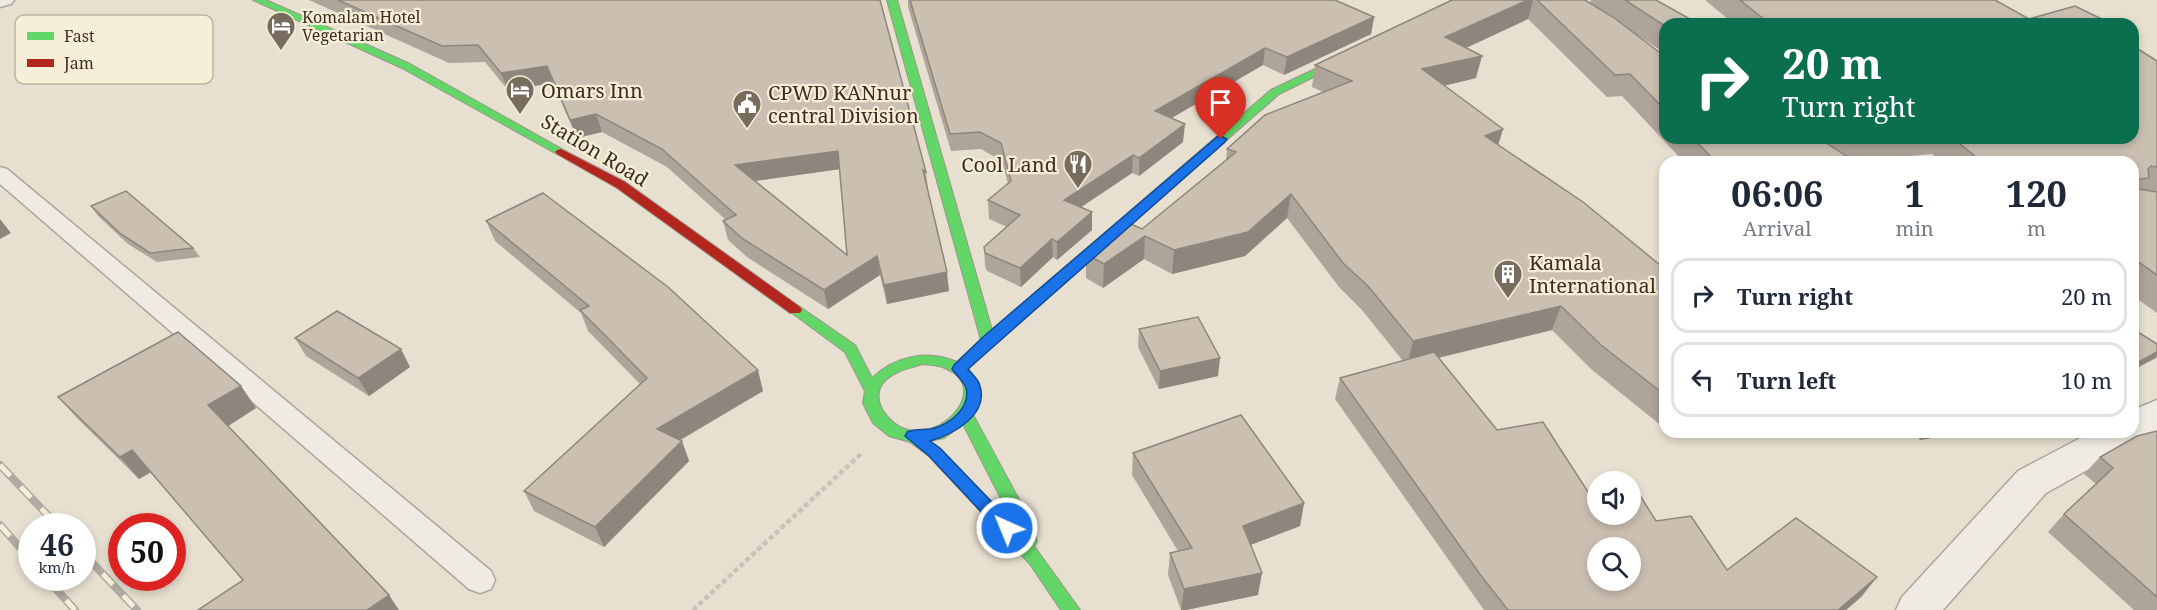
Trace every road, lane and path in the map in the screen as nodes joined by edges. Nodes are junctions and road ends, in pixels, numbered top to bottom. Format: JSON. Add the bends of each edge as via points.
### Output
{"nodes":[{"id":1,"x":5,"y":0,"type":"edge"},
{"id":2,"x":258,"y":0,"type":"edge"},
{"id":3,"x":892,"y":0,"type":"edge"},
{"id":4,"x":0,"y":2,"type":"edge"},
{"id":5,"x":1371,"y":47,"type":"edge"},
{"id":6,"x":0,"y":173,"type":"edge"},
{"id":7,"x":988,"y":341,"type":"junction"},
{"id":8,"x":850,"y":349,"type":"junction"},
{"id":9,"x":905,"y":362,"type":"junction"},
{"id":10,"x":959,"y":369,"type":"junction"},
{"id":11,"x":871,"y":389,"type":"junction"},
{"id":12,"x":965,"y":414,"type":"junction"},
{"id":13,"x":2157,"y":414,"type":"edge"},
{"id":14,"x":2139,"y":424,"type":"edge"},
{"id":15,"x":888,"y":429,"type":"junction"},
{"id":16,"x":913,"y":436,"type":"junction"},
{"id":17,"x":2113,"y":438,"type":"edge"},
{"id":18,"x":1036,"y":559,"type":"junction"},
{"id":19,"x":480,"y":580,"type":"dead end"},
{"id":20,"x":693,"y":610,"type":"edge"},
{"id":21,"x":1071,"y":610,"type":"edge"},
{"id":22,"x":1917,"y":610,"type":"edge"}],
"edges":[{"from":1,"to":4,"type":"lane"},
{"from":2,"to":8,"type":"main road","name":"Station Road","via":[[406,66],[621,185]]},
{"from":3,"to":7,"type":"main road"},
{"from":5,"to":7,"type":"main road","via":[[1275,92]]},
{"from":6,"to":19,"type":"lane"},
{"from":7,"to":10,"type":"main road"},
{"from":8,"to":9,"type":"main road"},
{"from":8,"to":11,"type":"main road","name":"Station Road"},
{"from":9,"to":10,"type":"main road","via":[[939,360]]},
{"from":9,"to":11,"type":"main road","via":[[891,368]]},
{"from":10,"to":12,"type":"main road","via":[[972,384],[974,396]]},
{"from":11,"to":15,"type":"main road","via":[[868,402],[872,415]]},
{"from":12,"to":16,"type":"main road","via":[[947,429]]},
{"from":12,"to":18,"type":"main road","via":[[1015,507]]},
{"from":13,"to":14,"type":"street"},
{"from":15,"to":16,"type":"main road"},
{"from":15,"to":20,"type":"path"},
{"from":16,"to":18,"type":"main road","via":[[934,452]]},
{"from":17,"to":22,"type":"street","via":[[2032,482]]},
{"from":18,"to":21,"type":"main road"}]}
